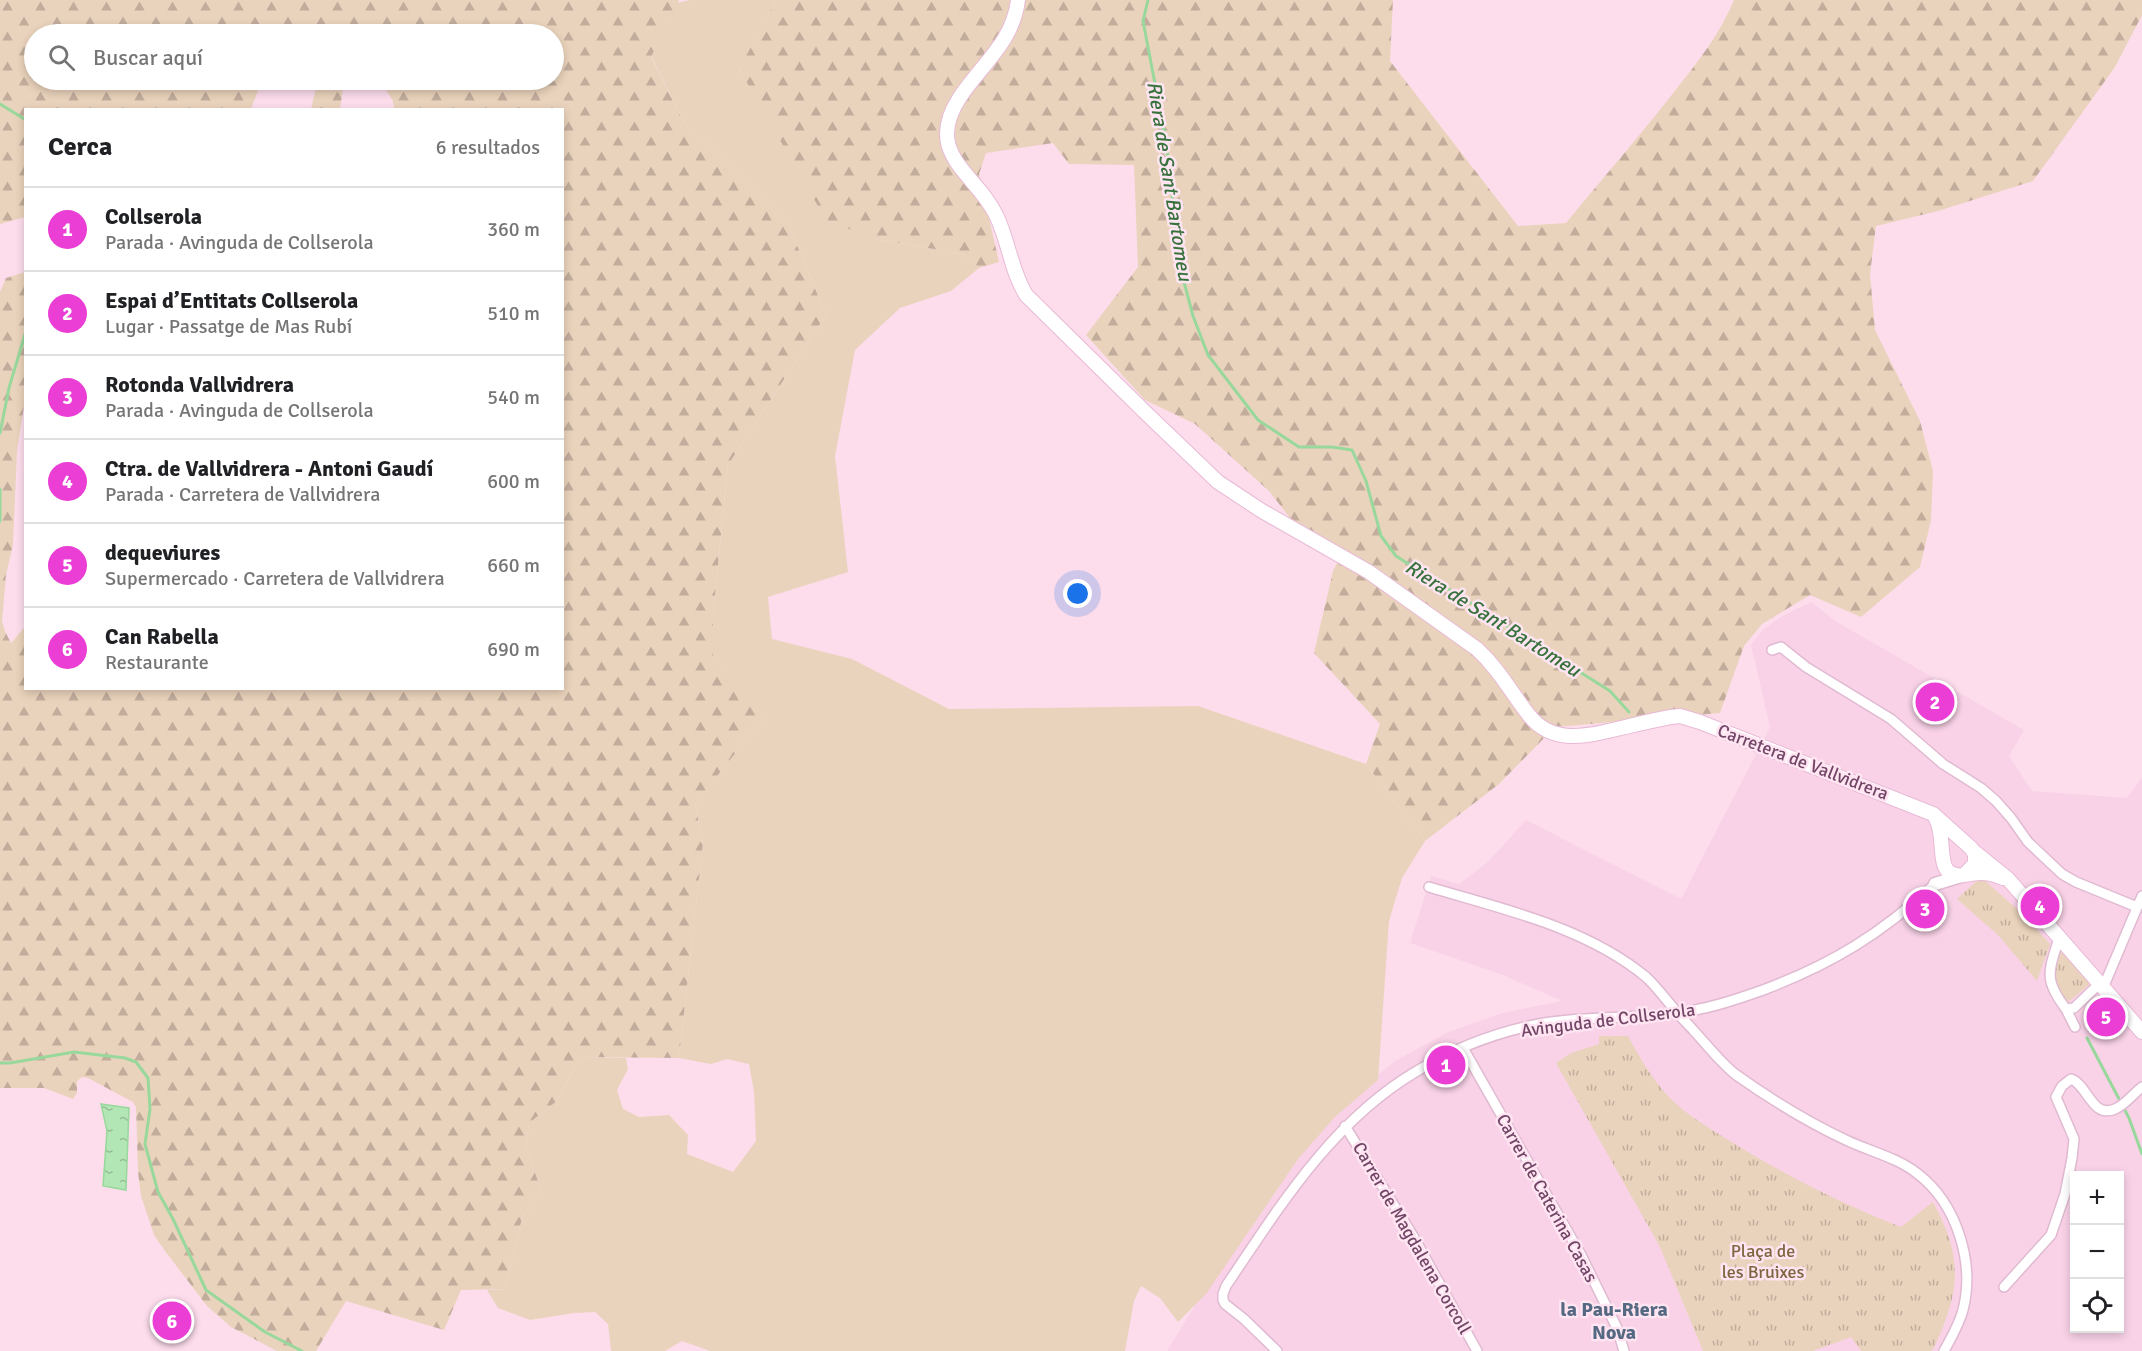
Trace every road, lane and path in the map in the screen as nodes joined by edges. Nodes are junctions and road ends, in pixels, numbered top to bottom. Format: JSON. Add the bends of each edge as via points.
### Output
{"nodes":[{"id":1,"x":1018,"y":0,"type":"edge"},
{"id":2,"x":1772,"y":650,"type":"dead end"},
{"id":3,"x":1933,"y":814,"type":"junction"},
{"id":4,"x":1971,"y":848,"type":"junction"},
{"id":5,"x":1943,"y":859,"type":"junction"},
{"id":6,"x":1963,"y":875,"type":"junction"},
{"id":7,"x":2008,"y":879,"type":"junction"},
{"id":8,"x":1935,"y":884,"type":"junction"},
{"id":9,"x":1429,"y":887,"type":"dead end"},
{"id":10,"x":2142,"y":896,"type":"edge"},
{"id":11,"x":2137,"y":907,"type":"junction"},
{"id":12,"x":2059,"y":938,"type":"junction"},
{"id":13,"x":2101,"y":986,"type":"junction"},
{"id":14,"x":2066,"y":1009,"type":"junction"},
{"id":15,"x":1677,"y":1013,"type":"junction"},
{"id":16,"x":2075,"y":1027,"type":"dead end"},
{"id":17,"x":2142,"y":1032,"type":"edge"},
{"id":18,"x":1463,"y":1048,"type":"junction"},
{"id":19,"x":2142,"y":1087,"type":"edge"},
{"id":20,"x":1345,"y":1126,"type":"junction"},
{"id":21,"x":2004,"y":1287,"type":"dead end"},
{"id":22,"x":1277,"y":1351,"type":"edge"},
{"id":23,"x":1477,"y":1351,"type":"edge"},
{"id":24,"x":1624,"y":1351,"type":"edge"},
{"id":25,"x":1944,"y":1351,"type":"edge"}],
"edges":[{"from":1,"to":3,"type":"main road","name":"Carretera de Vallvidrera","via":[[1013,24],[1003,44],[952,110],[947,132],[957,165],[997,216],[1014,273],[1034,304],[1218,482],[1370,572],[1477,649],[1528,714],[1556,735],[1574,737],[1680,717]]},
{"from":2,"to":11,"type":"street","via":[[1781,647],[1906,730],[1943,764],[1996,801],[2028,842],[2062,874]]},
{"from":3,"to":4,"type":"main road"},
{"from":3,"to":5,"type":"main road","via":[[1941,831]]},
{"from":4,"to":5,"type":"main road","via":[[1960,843],[1951,845],[1944,851]]},
{"from":4,"to":6,"type":"main road","via":[[1974,864]]},
{"from":4,"to":7,"type":"main road"},
{"from":5,"to":6,"type":"main road","via":[[1951,874]]},
{"from":5,"to":8,"type":"street"},
{"from":6,"to":7,"type":"main road","via":[[1990,874]]},
{"from":6,"to":8,"type":"street"},
{"from":7,"to":12,"type":"main road"},
{"from":8,"to":15,"type":"street","name":"Avinguda de Collserola","via":[[1866,940],[1817,968],[1751,994]]},
{"from":9,"to":15,"type":"street","via":[[1579,936],[1646,978]]},
{"from":10,"to":11,"type":"street"},
{"from":11,"to":13,"type":"street"},
{"from":12,"to":13,"type":"main road"},
{"from":12,"to":14,"type":"street","via":[[2049,976]]},
{"from":13,"to":14,"type":"street","via":[[2074,1008]]},
{"from":13,"to":17,"type":"main road"},
{"from":14,"to":16,"type":"street"},
{"from":15,"to":18,"type":"street","name":"Avinguda de Collserola","via":[[1544,1023]]},
{"from":15,"to":25,"type":"street","via":[[1734,1072],[1809,1122],[1891,1158],[1918,1175],[1940,1197],[1955,1223],[1964,1252],[1966,1286],[1957,1328]]},
{"from":18,"to":20,"type":"street","name":"Avinguda de Collserola","via":[[1400,1082]]},
{"from":18,"to":24,"type":"street","name":"Carrer de Caterina Casas","via":[[1581,1255],[1617,1328]]},
{"from":19,"to":21,"type":"street","via":[[2115,1109],[2104,1110],[2092,1104],[2079,1082],[2071,1079],[2062,1086],[2056,1097],[2074,1139],[2065,1194],[2051,1235]]},
{"from":20,"to":22,"type":"street","name":"Avinguda de Collserola","via":[[1311,1164],[1223,1294],[1226,1304]]},
{"from":20,"to":23,"type":"street","name":"Carrer de Magdalena Corcoll"}]}
